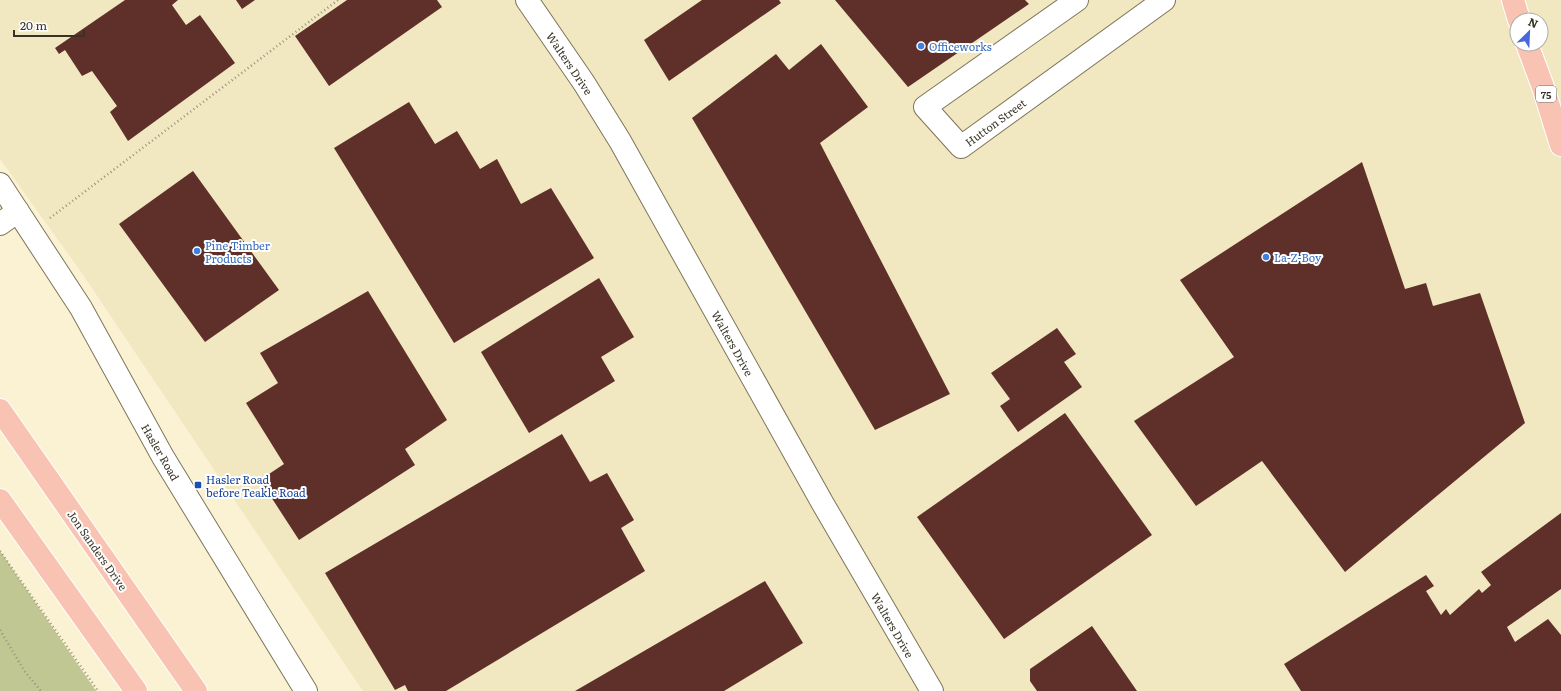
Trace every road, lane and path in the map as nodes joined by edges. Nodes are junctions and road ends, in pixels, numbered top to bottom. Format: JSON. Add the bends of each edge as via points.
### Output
{"nodes":[{"id":1,"x":338,"y":0,"type":"edge"},
{"id":2,"x":527,"y":0,"type":"edge"},
{"id":3,"x":1076,"y":0,"type":"edge"},
{"id":4,"x":1164,"y":0,"type":"edge"},
{"id":5,"x":1513,"y":0,"type":"edge"},
{"id":6,"x":1517,"y":12,"type":"edge"},
{"id":7,"x":1530,"y":52,"type":"edge"},
{"id":8,"x":1561,"y":144,"type":"edge"},
{"id":9,"x":0,"y":185,"type":"edge"},
{"id":10,"x":18,"y":211,"type":"junction"},
{"id":11,"x":0,"y":224,"type":"edge"},
{"id":12,"x":31,"y":232,"type":"junction"},
{"id":13,"x":0,"y":410,"type":"edge"},
{"id":14,"x":0,"y":500,"type":"edge"},
{"id":15,"x":0,"y":551,"type":"edge"},
{"id":16,"x":0,"y":630,"type":"edge"},
{"id":17,"x":924,"y":688,"type":"edge"},
{"id":18,"x":40,"y":691,"type":"edge"},
{"id":19,"x":98,"y":691,"type":"edge"},
{"id":20,"x":136,"y":691,"type":"edge"},
{"id":21,"x":196,"y":691,"type":"edge"},
{"id":22,"x":306,"y":691,"type":"edge"}],
"edges":[{"from":1,"to":12,"type":"path"},
{"from":2,"to":17,"type":"street","name":"Walters Drive","via":[[620,141]]},
{"from":3,"to":4,"type":"street","name":"Hutton Street","via":[[925,107],[961,147]]},
{"from":5,"to":6,"type":"main road"},
{"from":7,"to":8,"type":"main road","number":"75"},
{"from":9,"to":10,"type":"street","name":"Hasler Road"},
{"from":10,"to":11,"type":"street"},
{"from":10,"to":12,"type":"street","name":"Hasler Road"},
{"from":12,"to":22,"type":"street","name":"Hasler Road","via":[[81,308],[163,457]]},
{"from":13,"to":21,"type":"main road","name":"Jon Sanders Drive"},
{"from":14,"to":20,"type":"main road"},
{"from":15,"to":19,"type":"path"},
{"from":16,"to":18,"type":"path","via":[[25,672]]}]}
